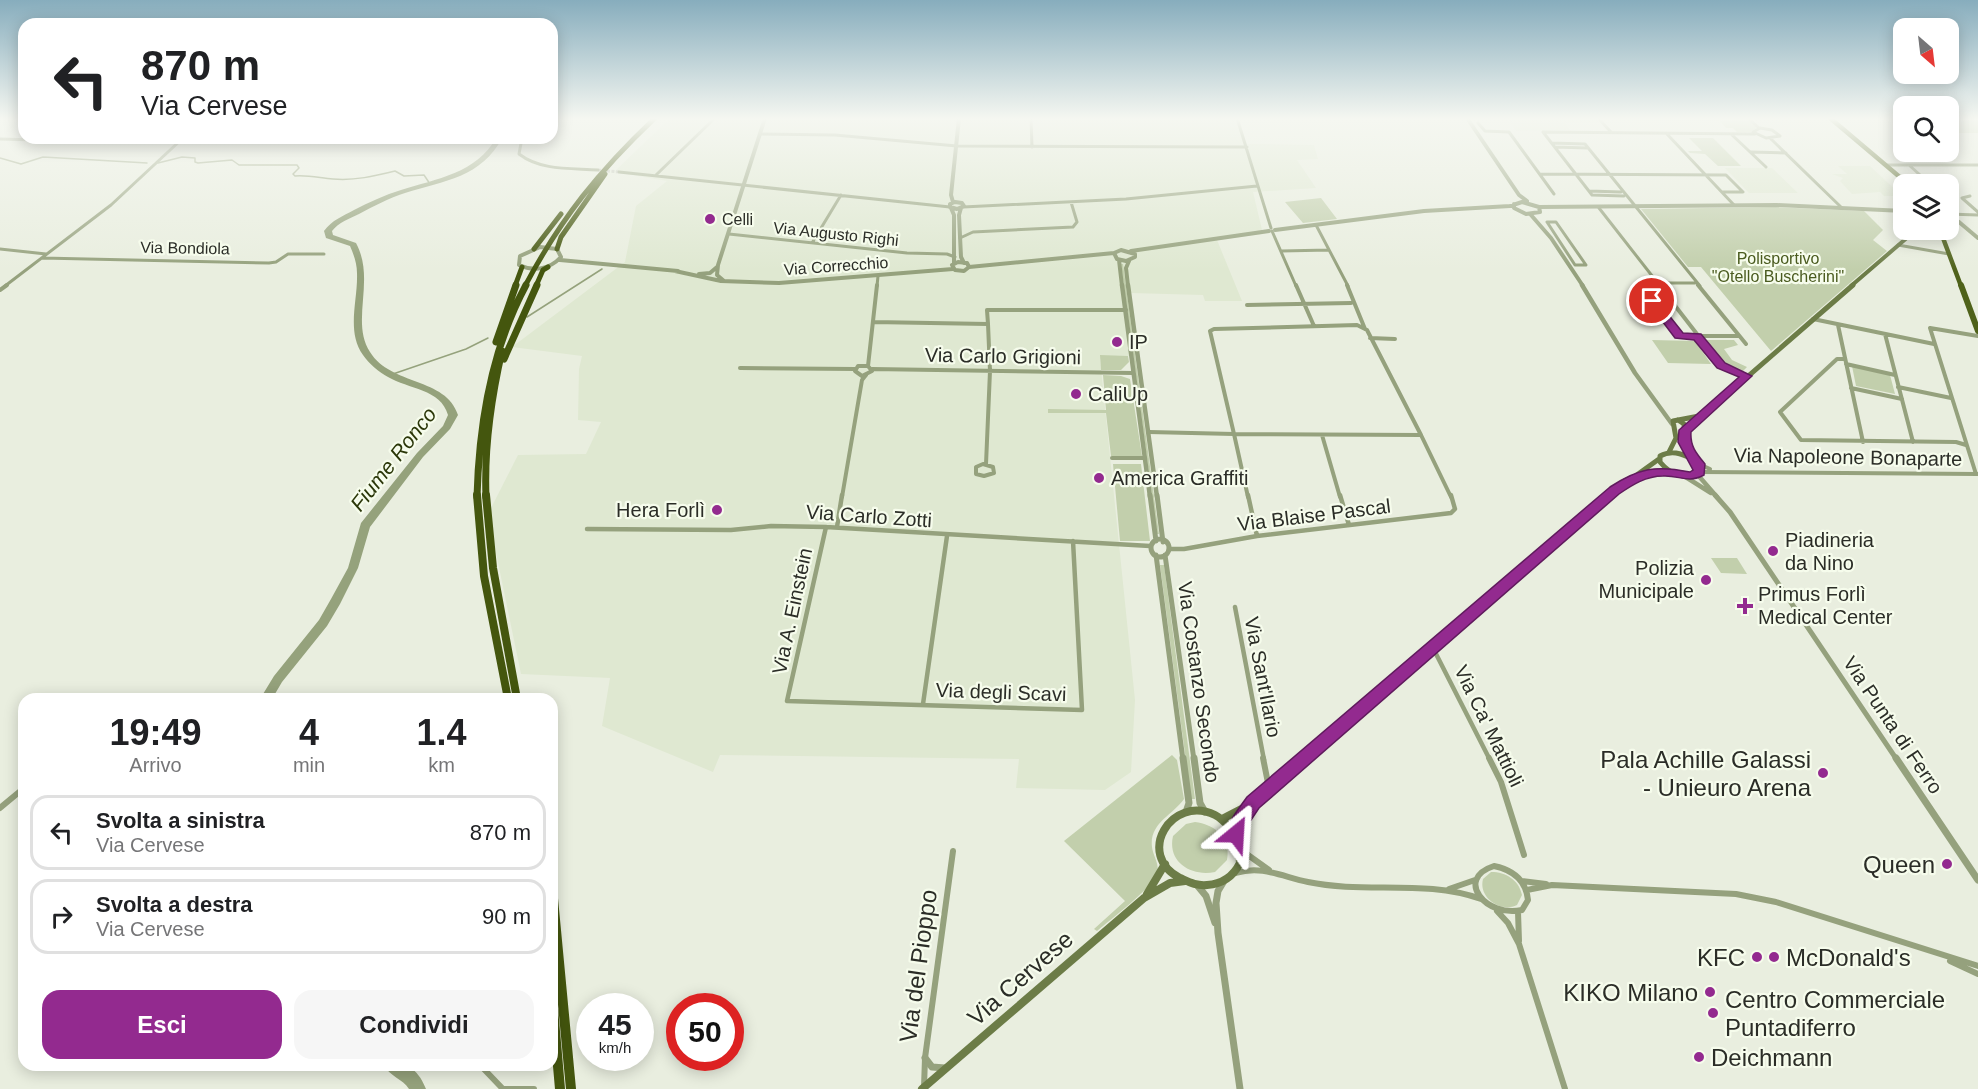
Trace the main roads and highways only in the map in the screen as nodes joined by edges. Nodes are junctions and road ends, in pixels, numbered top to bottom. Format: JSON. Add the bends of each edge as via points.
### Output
{"nodes":[{"id":1,"x":605,"y":169,"type":"edge"},
{"id":2,"x":610,"y":169,"type":"edge"},
{"id":3,"x":605,"y":174,"type":"junction"},
{"id":4,"x":593,"y":181,"type":"junction"},
{"id":5,"x":1904,"y":240,"type":"edge"},
{"id":6,"x":1944,"y":240,"type":"edge"},
{"id":7,"x":551,"y":242,"type":"junction"},
{"id":8,"x":534,"y":249,"type":"road end"},
{"id":9,"x":557,"y":249,"type":"road end"},
{"id":10,"x":522,"y":267,"type":"road end"},
{"id":11,"x":548,"y":267,"type":"road end"},
{"id":12,"x":1978,"y":331,"type":"edge"},
{"id":13,"x":494,"y":372,"type":"junction"},
{"id":14,"x":1702,"y":415,"type":"junction"},
{"id":15,"x":1678,"y":420,"type":"junction"},
{"id":16,"x":1685,"y":430,"type":"junction"},
{"id":17,"x":1669,"y":452,"type":"junction"},
{"id":18,"x":1659,"y":459,"type":"junction"},
{"id":19,"x":1692,"y":459,"type":"junction"},
{"id":20,"x":1672,"y":473,"type":"junction"},
{"id":21,"x":1630,"y":480,"type":"junction"},
{"id":22,"x":507,"y":693,"type":"edge"},
{"id":23,"x":516,"y":693,"type":"edge"},
{"id":24,"x":1253,"y":803,"type":"junction"},
{"id":25,"x":1222,"y":819,"type":"junction"},
{"id":26,"x":1236,"y":834,"type":"junction"},
{"id":27,"x":1165,"y":864,"type":"junction"},
{"id":28,"x":1185,"y":881,"type":"junction"},
{"id":29,"x":1144,"y":898,"type":"junction"},
{"id":30,"x":558,"y":945,"type":"edge"},
{"id":31,"x":558,"y":1061,"type":"edge"},
{"id":32,"x":923,"y":1088,"type":"edge"},
{"id":33,"x":560,"y":1089,"type":"edge"},
{"id":34,"x":571,"y":1089,"type":"edge"}],
"edges":[{"from":1,"to":4,"type":"highway"},
{"from":2,"to":3,"type":"highway"},
{"from":3,"to":7,"type":"highway"},
{"from":3,"to":9,"type":"highway","via":[[561,237]]},
{"from":4,"to":7,"type":"highway"},
{"from":4,"to":8,"type":"highway","via":[[568,205]]},
{"from":5,"to":14,"type":"main road"},
{"from":6,"to":12,"type":"main road"},
{"from":7,"to":13,"type":"highway","via":[[532,273]]},
{"from":10,"to":13,"type":"highway","via":[[497,337],[489,368]]},
{"from":11,"to":13,"type":"highway","via":[[543,270]]},
{"from":13,"to":22,"type":"highway","via":[[479,437],[477,502],[485,583]]},
{"from":13,"to":23,"type":"highway","via":[[485,502],[494,587]]},
{"from":14,"to":15,"type":"main road"},
{"from":14,"to":16,"type":"main road"},
{"from":15,"to":16,"type":"main road"},
{"from":15,"to":17,"type":"main road","via":[[1672,424],[1676,438]]},
{"from":16,"to":19,"type":"main road","via":[[1684,442]]},
{"from":17,"to":18,"type":"main road"},
{"from":17,"to":19,"type":"main road"},
{"from":18,"to":20,"type":"main road"},
{"from":18,"to":21,"type":"main road"},
{"from":19,"to":20,"type":"main road","via":[[1698,470],[1684,476]]},
{"from":20,"to":21,"type":"main road","via":[[1658,471]]},
{"from":21,"to":24,"type":"main road"},
{"from":24,"to":25,"type":"main road"},
{"from":24,"to":26,"type":"main road"},
{"from":25,"to":26,"type":"main road"},
{"from":25,"to":27,"type":"main road","via":[[1205,812],[1186,812],[1166,822],[1158,842]]},
{"from":26,"to":28,"type":"main road","via":[[1241,859],[1233,874],[1211,885]]},
{"from":27,"to":28,"type":"main road"},
{"from":27,"to":29,"type":"main road","name":"Via Cervese"},
{"from":28,"to":29,"type":"main road","name":"Via Cervese","via":[[1170,883]]},
{"from":29,"to":32,"type":"main road","name":"Via Cervese"},
{"from":30,"to":34,"type":"highway"},
{"from":31,"to":33,"type":"highway"}]}
